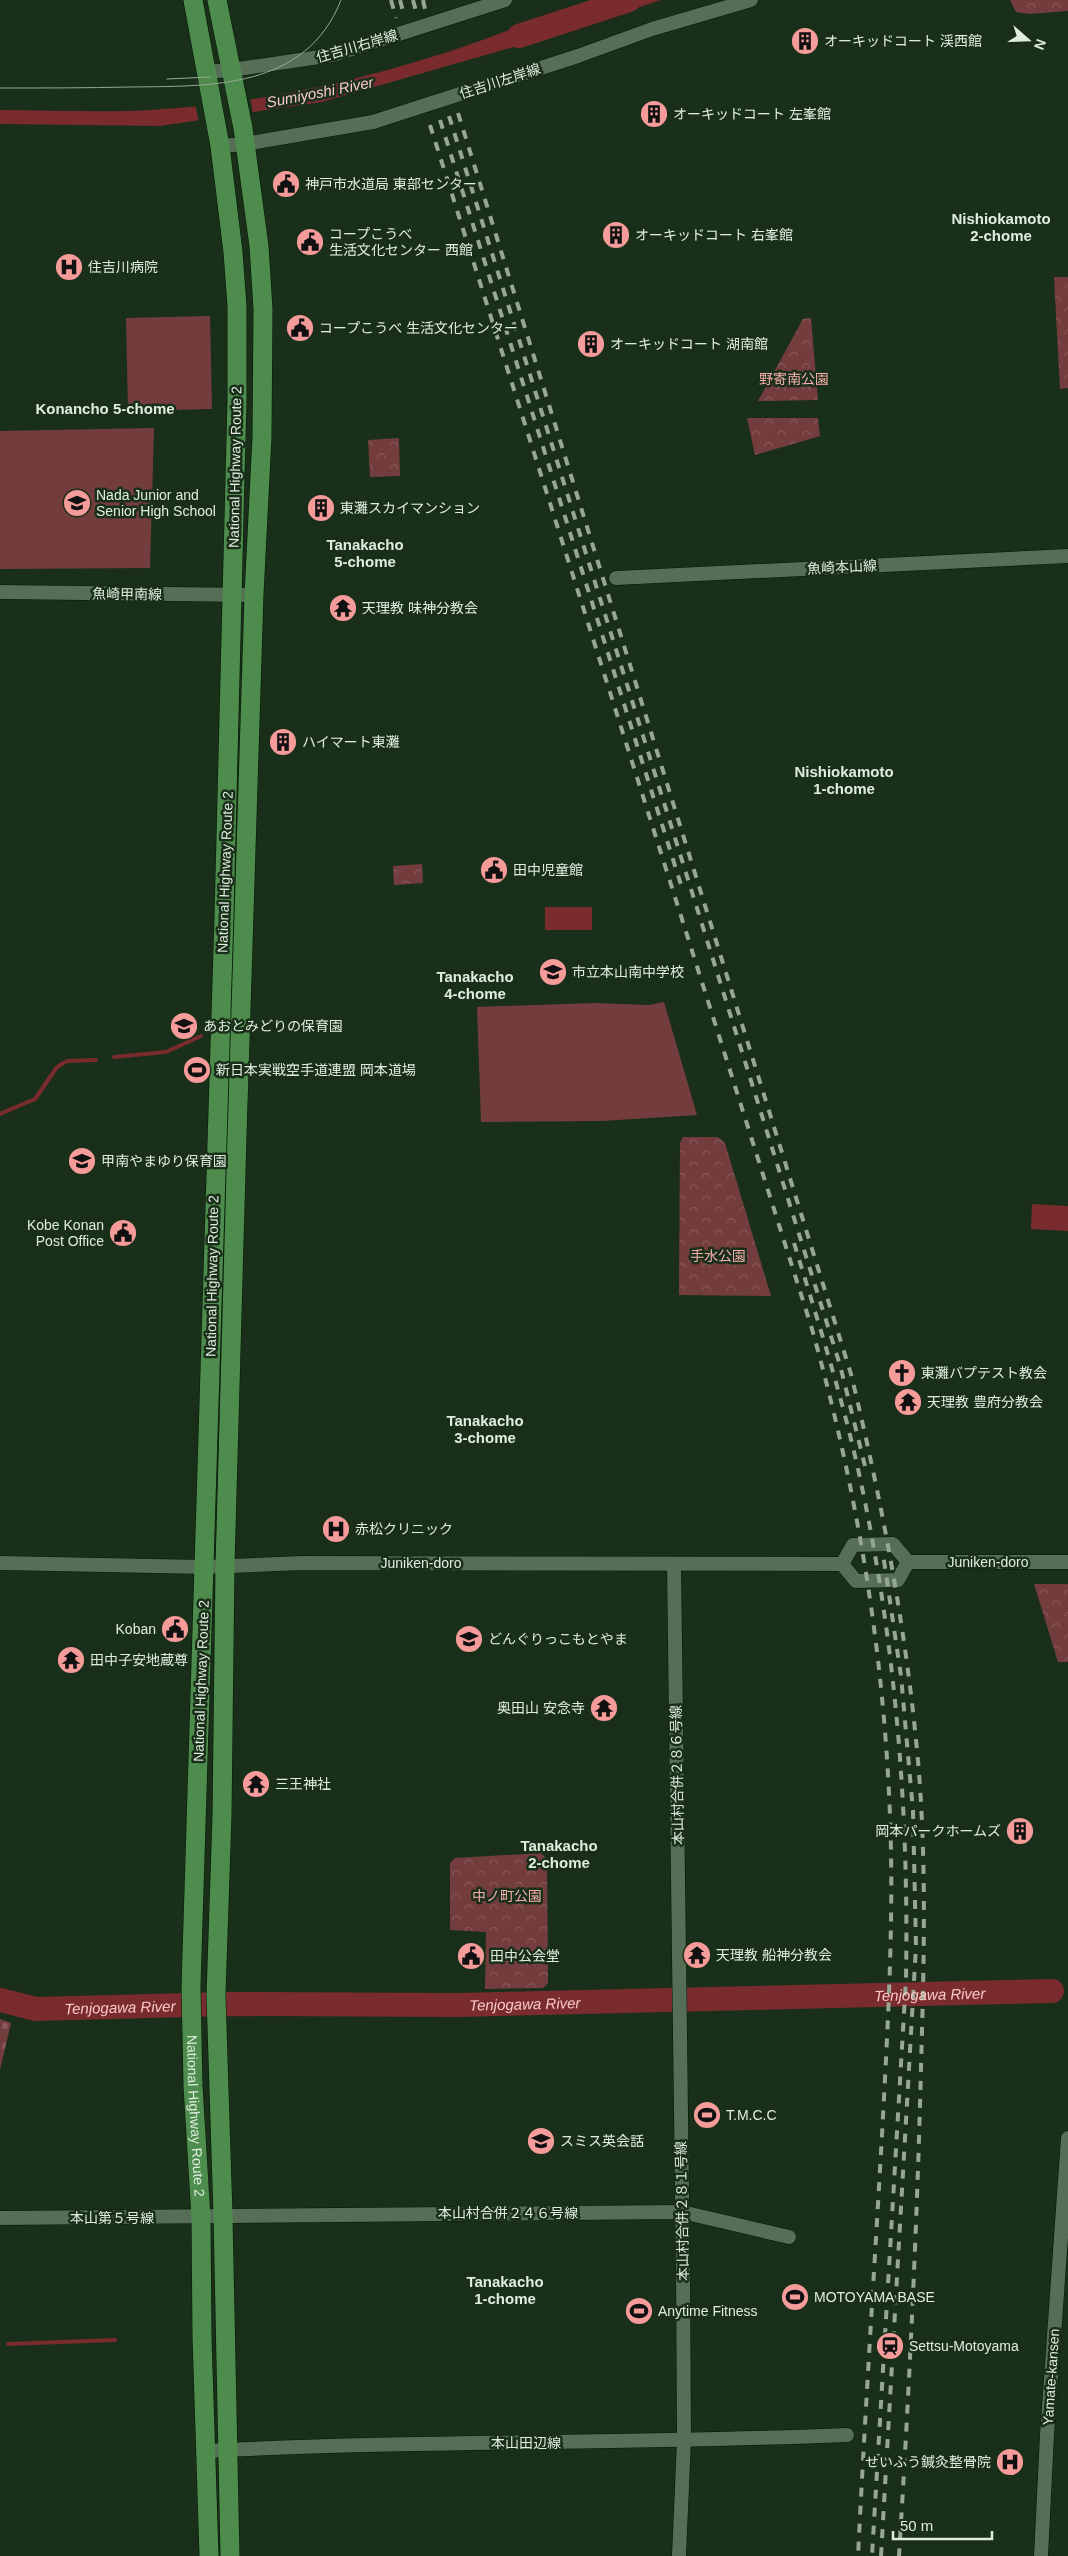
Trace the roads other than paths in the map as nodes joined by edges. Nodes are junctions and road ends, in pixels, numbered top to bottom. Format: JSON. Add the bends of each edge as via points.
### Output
{"nodes":[{"id":1,"x":193,"y":0,"type":"edge"},
{"id":2,"x":218,"y":0,"type":"edge"},
{"id":3,"x":505,"y":0,"type":"edge"},
{"id":4,"x":751,"y":0,"type":"edge"},
{"id":5,"x":233,"y":78,"type":"junction"},
{"id":6,"x":207,"y":81,"type":"junction"},
{"id":7,"x":244,"y":136,"type":"junction"},
{"id":8,"x":219,"y":138,"type":"junction"},
{"id":9,"x":1068,"y":556,"type":"edge"},
{"id":10,"x":616,"y":578,"type":"dead end"},
{"id":11,"x":0,"y":592,"type":"edge"},
{"id":12,"x":254,"y":595,"type":"junction"},
{"id":13,"x":233,"y":596,"type":"junction"},
{"id":14,"x":908,"y":1562,"type":"junction"},
{"id":15,"x":1068,"y":1562,"type":"edge"},
{"id":16,"x":0,"y":1563,"type":"edge"},
{"id":17,"x":674,"y":1564,"type":"junction"},
{"id":18,"x":842,"y":1564,"type":"junction"},
{"id":19,"x":225,"y":1566,"type":"junction"},
{"id":20,"x":205,"y":1567,"type":"junction"},
{"id":21,"x":680,"y":2013,"type":"joint"},
{"id":22,"x":1068,"y":2138,"type":"edge"},
{"id":23,"x":682,"y":2212,"type":"junction"},
{"id":24,"x":223,"y":2214,"type":"junction"},
{"id":25,"x":0,"y":2218,"type":"edge"},
{"id":26,"x":202,"y":2218,"type":"junction"},
{"id":27,"x":789,"y":2238,"type":"dead end"},
{"id":28,"x":847,"y":2435,"type":"dead end"},
{"id":29,"x":684,"y":2440,"type":"junction"},
{"id":30,"x":227,"y":2450,"type":"junction"},
{"id":31,"x":206,"y":2451,"type":"junction"},
{"id":32,"x":209,"y":2556,"type":"edge"},
{"id":33,"x":230,"y":2556,"type":"edge"},
{"id":34,"x":680,"y":2556,"type":"edge"},
{"id":35,"x":1041,"y":2556,"type":"edge"}],
"edges":[{"from":1,"to":6,"type":"highway","name":"National Highway Route 2"},
{"from":2,"to":5,"type":"highway","name":"National Highway Route 2"},
{"from":3,"to":5,"type":"street","name":"住吉川右岸線","via":[[333,55]]},
{"from":4,"to":7,"type":"street","name":"住吉川左岸線","via":[[652,29],[373,122]]},
{"from":5,"to":6,"type":"street","name":"住吉川右岸線"},
{"from":5,"to":7,"type":"highway","name":"National Highway Route 2"},
{"from":6,"to":8,"type":"highway","name":"National Highway Route 2"},
{"from":7,"to":8,"type":"street","name":"住吉川左岸線"},
{"from":7,"to":12,"type":"highway","name":"National Highway Route 2","via":[[259,246],[263,309],[262,437]]},
{"from":8,"to":13,"type":"highway","name":"National Highway Route 2","via":[[237,306]]},
{"from":9,"to":10,"type":"street","name":"魚崎本山線"},
{"from":11,"to":13,"type":"street","name":"魚崎甲南線"},
{"from":12,"to":13,"type":"street","name":"魚崎甲南線"},
{"from":12,"to":19,"type":"highway","name":"National Highway Route 2"},
{"from":13,"to":20,"type":"highway","name":"National Highway Route 2"},
{"from":14,"to":15,"type":"street","name":"Juniken-doro"},
{"from":14,"to":18,"type":"street","via":[[898,1580],[856,1581]]},
{"from":14,"to":18,"type":"street","via":[[894,1544],[853,1545]]},
{"from":16,"to":20,"type":"street","name":"Juniken-doro"},
{"from":17,"to":18,"type":"street","name":"Juniken-doro"},
{"from":17,"to":19,"type":"street","name":"Juniken-doro"},
{"from":17,"to":21,"type":"street","name":"本山村合併２８６号線"},
{"from":19,"to":20,"type":"street","name":"Juniken-doro"},
{"from":19,"to":24,"type":"highway","name":"National Highway Route 2","via":[[225,1712],[216,2004]]},
{"from":20,"to":26,"type":"highway","name":"National Highway Route 2","via":[[191,2005]]},
{"from":21,"to":23,"type":"street","name":"本山村合併２８１号線"},
{"from":22,"to":35,"type":"street","name":"Yamate-kansen"},
{"from":23,"to":24,"type":"street","name":"本山村合併２４６号線"},
{"from":23,"to":27,"type":"street","name":"本山村合併２４６号線"},
{"from":23,"to":29,"type":"street","name":"本山村合併２８１号線"},
{"from":24,"to":26,"type":"street","name":"本山第５号線"},
{"from":24,"to":30,"type":"highway","name":"National Highway Route 2"},
{"from":25,"to":26,"type":"street","name":"本山第５号線"},
{"from":26,"to":31,"type":"highway","name":"National Highway Route 2"},
{"from":28,"to":29,"type":"street","name":"本山田辺線"},
{"from":29,"to":30,"type":"street","name":"本山田辺線"},
{"from":29,"to":34,"type":"street","name":"本山村合併２８１号線"},
{"from":30,"to":31,"type":"street","name":"本山田辺線"},
{"from":30,"to":33,"type":"highway","name":"National Highway Route 2"},
{"from":31,"to":32,"type":"highway","name":"National Highway Route 2"}]}
